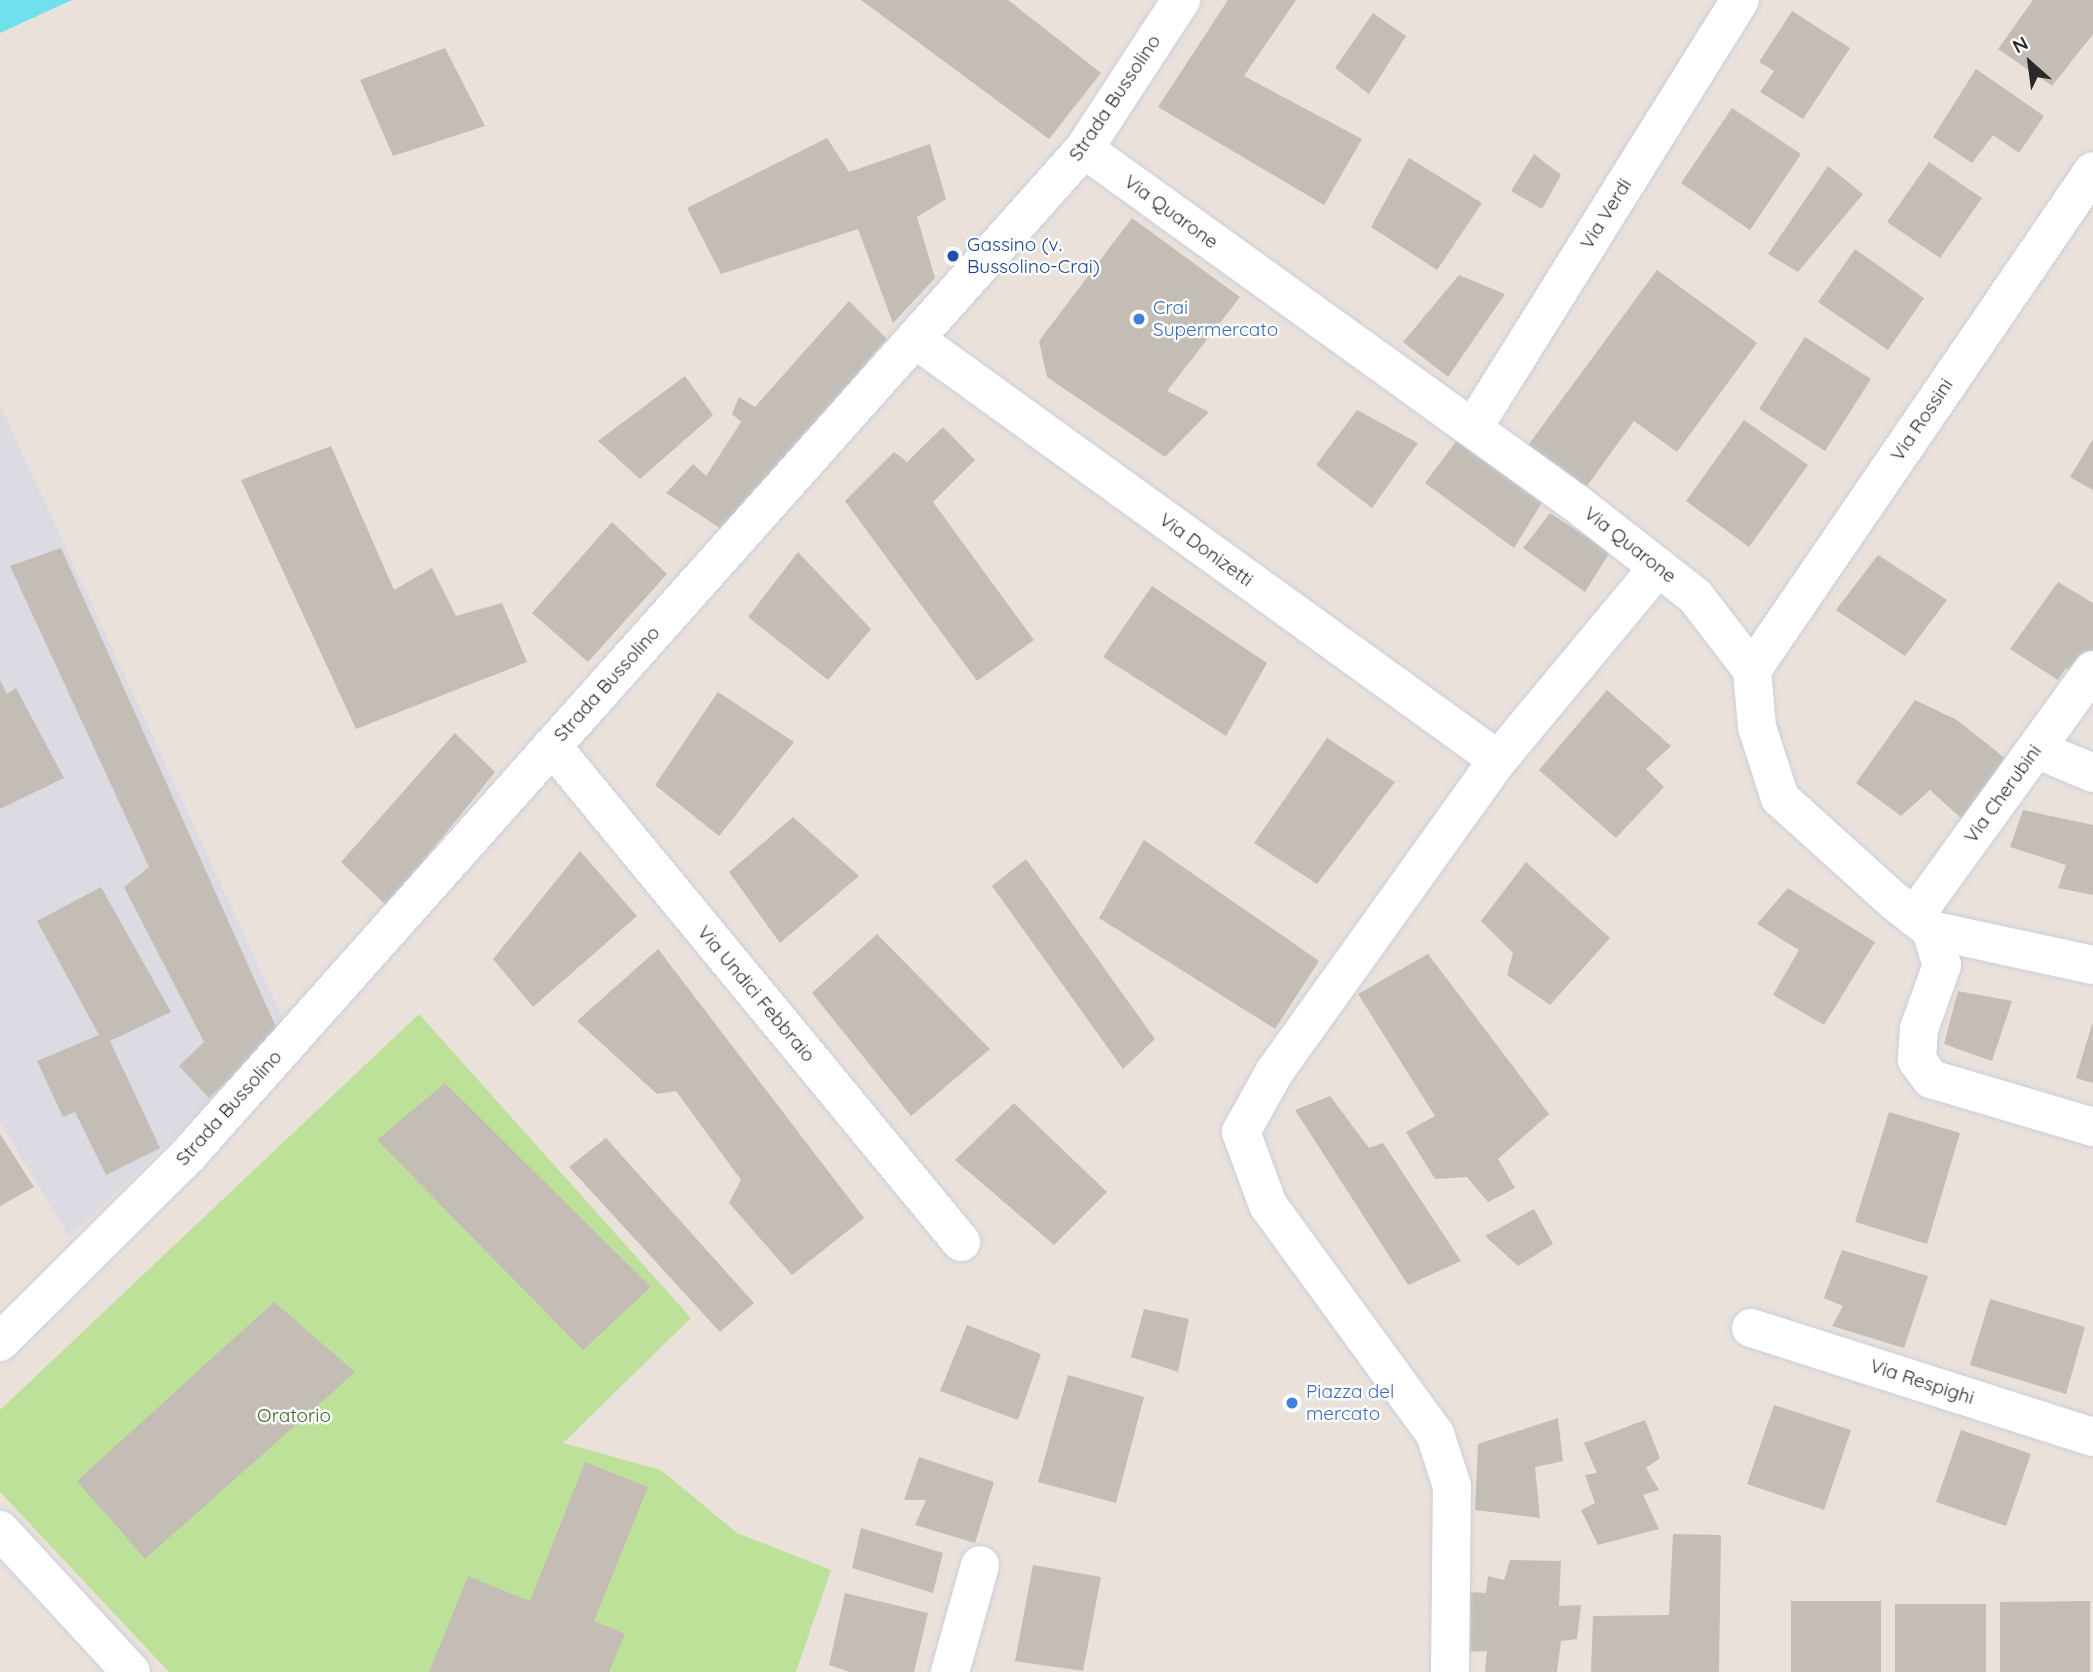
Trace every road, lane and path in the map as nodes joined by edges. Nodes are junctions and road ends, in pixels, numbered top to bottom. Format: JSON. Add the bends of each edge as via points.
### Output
{"nodes":[{"id":1,"x":1181,"y":0,"type":"edge"},
{"id":2,"x":1740,"y":0,"type":"edge"},
{"id":3,"x":1084,"y":149,"type":"junction"},
{"id":4,"x":2093,"y":171,"type":"edge"},
{"id":5,"x":915,"y":339,"type":"junction"},
{"id":6,"x":1473,"y":428,"type":"junction"},
{"id":7,"x":1658,"y":567,"type":"junction"},
{"id":8,"x":1752,"y":670,"type":"junction"},
{"id":9,"x":2093,"y":670,"type":"edge"},
{"id":10,"x":552,"y":746,"type":"junction"},
{"id":11,"x":2036,"y":749,"type":"junction"},
{"id":12,"x":1497,"y":760,"type":"junction"},
{"id":13,"x":2093,"y":773,"type":"edge"},
{"id":14,"x":1922,"y":923,"type":"junction"},
{"id":15,"x":2093,"y":965,"type":"edge"},
{"id":16,"x":2093,"y":1127,"type":"edge"},
{"id":17,"x":961,"y":1242,"type":"dead end"},
{"id":18,"x":1751,"y":1328,"type":"dead end"},
{"id":19,"x":0,"y":1342,"type":"edge"},
{"id":20,"x":2093,"y":1437,"type":"edge"},
{"id":21,"x":0,"y":1530,"type":"edge"},
{"id":22,"x":980,"y":1565,"type":"dead end"},
{"id":23,"x":131,"y":1672,"type":"edge"},
{"id":24,"x":950,"y":1672,"type":"edge"},
{"id":25,"x":1450,"y":1672,"type":"edge"}],
"edges":[{"from":1,"to":3,"type":"street","name":"Strada Bussolino"},
{"from":2,"to":6,"type":"street","name":"Via Verdi"},
{"from":3,"to":5,"type":"street","name":"Strada Bussolino"},
{"from":3,"to":6,"type":"street","name":"Via Quarone"},
{"from":4,"to":8,"type":"street","name":"Via Rossini"},
{"from":5,"to":10,"type":"street","name":"Strada Bussolino"},
{"from":5,"to":12,"type":"street","name":"Via Donizetti"},
{"from":6,"to":7,"type":"street","name":"Via Quarone"},
{"from":7,"to":8,"type":"street","name":"Via Quarone","via":[[1732,637]]},
{"from":7,"to":12,"type":"street"},
{"from":8,"to":14,"type":"street","name":"Via Quarone","via":[[1757,727],[1780,798]]},
{"from":9,"to":11,"type":"street","name":"Via Cherubini"},
{"from":10,"to":17,"type":"street","name":"Via Undici Febbraio"},
{"from":10,"to":19,"type":"street","name":"Strada Bussolino","via":[[181,1162]]},
{"from":11,"to":13,"type":"street"},
{"from":11,"to":14,"type":"street","name":"Via Cherubini"},
{"from":12,"to":25,"type":"street","via":[[1275,1071],[1241,1132],[1268,1205],[1435,1434],[1452,1486]]},
{"from":14,"to":15,"type":"street","name":"Via Quarone"},
{"from":14,"to":16,"type":"street","via":[[1942,965],[1919,1029],[1917,1060],[1931,1079]]},
{"from":18,"to":20,"type":"street","name":"Via Respighi"},
{"from":21,"to":23,"type":"street"},
{"from":22,"to":24,"type":"street"}]}
